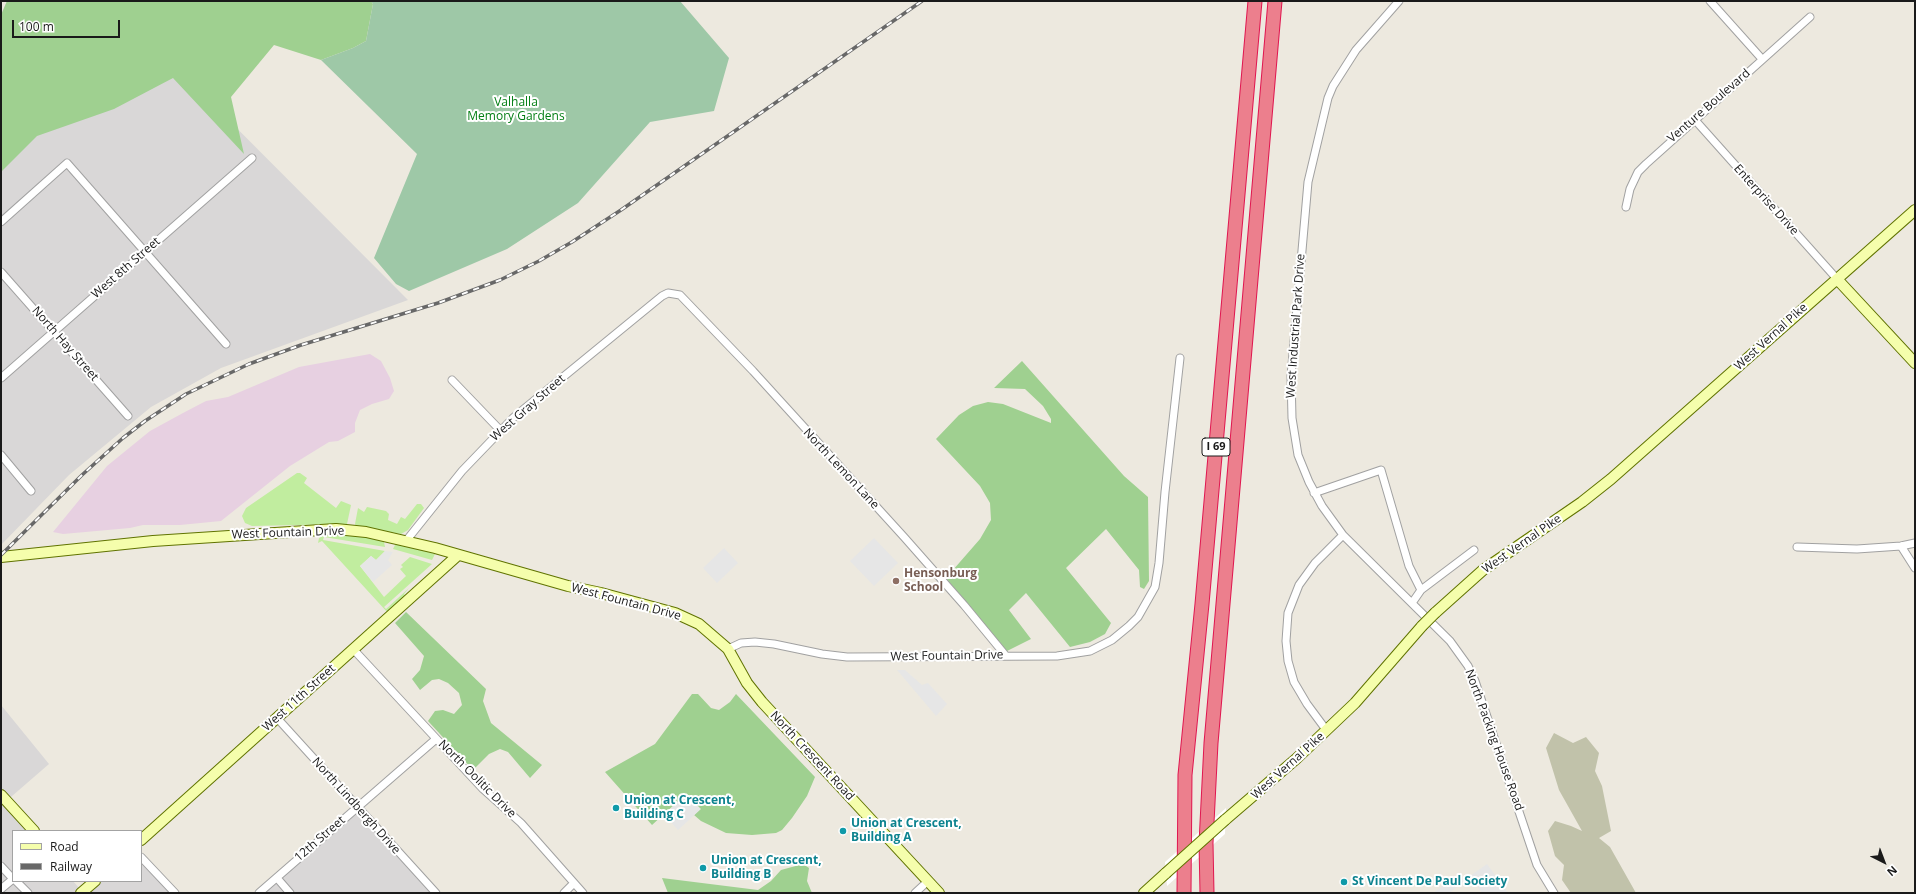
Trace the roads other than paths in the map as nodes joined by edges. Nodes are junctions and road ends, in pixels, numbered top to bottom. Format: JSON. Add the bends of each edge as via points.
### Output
{"nodes":[{"id":1,"x":1255,"y":1,"type":"edge"},
{"id":2,"x":1275,"y":1,"type":"edge"},
{"id":3,"x":1399,"y":1,"type":"edge"},
{"id":4,"x":1710,"y":1,"type":"edge"},
{"id":5,"x":1810,"y":17,"type":"dead end"},
{"id":6,"x":1762,"y":59,"type":"junction"},
{"id":7,"x":1694,"y":120,"type":"junction"},
{"id":8,"x":252,"y":158,"type":"dead end"},
{"id":9,"x":1626,"y":207,"type":"dead end"},
{"id":10,"x":1915,"y":210,"type":"edge"},
{"id":11,"x":1,"y":222,"type":"edge"},
{"id":12,"x":145,"y":252,"type":"junction"},
{"id":13,"x":1,"y":272,"type":"edge"},
{"id":14,"x":1837,"y":279,"type":"junction"},
{"id":15,"x":668,"y":293,"type":"joint"},
{"id":16,"x":54,"y":331,"type":"junction"},
{"id":17,"x":226,"y":344,"type":"dead end"},
{"id":18,"x":1180,"y":358,"type":"dead end"},
{"id":19,"x":1915,"y":363,"type":"edge"},
{"id":20,"x":1,"y":378,"type":"edge"},
{"id":21,"x":452,"y":380,"type":"dead end"},
{"id":22,"x":128,"y":416,"type":"dead end"},
{"id":23,"x":500,"y":430,"type":"junction"},
{"id":24,"x":1,"y":455,"type":"edge"},
{"id":25,"x":31,"y":491,"type":"dead end"},
{"id":26,"x":1314,"y":493,"type":"junction"},
{"id":27,"x":1343,"y":535,"type":"junction"},
{"id":28,"x":406,"y":541,"type":"junction"},
{"id":29,"x":1915,"y":543,"type":"edge"},
{"id":30,"x":1901,"y":546,"type":"junction"},
{"id":31,"x":1797,"y":547,"type":"dead end"},
{"id":32,"x":1474,"y":550,"type":"dead end"},
{"id":33,"x":457,"y":556,"type":"junction"},
{"id":34,"x":1,"y":557,"type":"edge"},
{"id":35,"x":1915,"y":568,"type":"edge"},
{"id":36,"x":1422,"y":590,"type":"junction"},
{"id":37,"x":1412,"y":603,"type":"junction"},
{"id":38,"x":353,"y":649,"type":"junction"},
{"id":39,"x":728,"y":649,"type":"junction"},
{"id":40,"x":1006,"y":656,"type":"junction"},
{"id":41,"x":277,"y":718,"type":"junction"},
{"id":42,"x":1327,"y":731,"type":"junction"},
{"id":43,"x":436,"y":739,"type":"junction"},
{"id":44,"x":3,"y":801,"type":"edge"},
{"id":45,"x":358,"y":807,"type":"junction"},
{"id":46,"x":33,"y":830,"type":"edge"},
{"id":47,"x":142,"y":839,"type":"edge"},
{"id":48,"x":142,"y":858,"type":"edge"},
{"id":49,"x":1,"y":866,"type":"edge"},
{"id":50,"x":12,"y":878,"type":"edge"},
{"id":51,"x":277,"y":878,"type":"junction"},
{"id":52,"x":12,"y":880,"type":"edge"},
{"id":53,"x":928,"y":881,"type":"junction"},
{"id":54,"x":17,"y":882,"type":"edge"},
{"id":55,"x":574,"y":883,"type":"junction"},
{"id":56,"x":1,"y":889,"type":"edge"},
{"id":57,"x":28,"y":893,"type":"edge"},
{"id":58,"x":175,"y":893,"type":"edge"},
{"id":59,"x":260,"y":893,"type":"edge"},
{"id":60,"x":290,"y":893,"type":"edge"},
{"id":61,"x":436,"y":893,"type":"edge"},
{"id":62,"x":564,"y":893,"type":"edge"},
{"id":63,"x":583,"y":893,"type":"edge"},
{"id":64,"x":915,"y":893,"type":"edge"},
{"id":65,"x":939,"y":893,"type":"edge"},
{"id":66,"x":1144,"y":893,"type":"edge"},
{"id":67,"x":1184,"y":893,"type":"edge"},
{"id":68,"x":1207,"y":893,"type":"edge"},
{"id":69,"x":1554,"y":893,"type":"edge"}],
"edges":[{"from":1,"to":67,"type":"highway","number":"I 69","via":[[1185,775]]},
{"from":2,"to":68,"type":"highway","number":"I 69","via":[[1210,743]]},
{"from":3,"to":26,"type":"street","name":"West Industrial Park Drive","via":[[1356,50],[1333,86],[1308,182],[1290,397],[1298,456]]},
{"from":4,"to":6,"type":"street"},
{"from":5,"to":6,"type":"street","name":"Venture Boulevard"},
{"from":6,"to":7,"type":"street","name":"Venture Boulevard"},
{"from":7,"to":9,"type":"street","name":"Venture Boulevard","via":[[1638,172],[1630,189]]},
{"from":7,"to":14,"type":"street","name":"Enterprise Drive"},
{"from":8,"to":12,"type":"street","name":"West 8th Street"},
{"from":10,"to":14,"type":"street","name":"West Vernal Pike"},
{"from":11,"to":12,"type":"street","via":[[67,163]]},
{"from":12,"to":16,"type":"street","name":"West 8th Street"},
{"from":12,"to":17,"type":"street"},
{"from":13,"to":16,"type":"street","name":"North Hay Street"},
{"from":14,"to":19,"type":"street"},
{"from":14,"to":42,"type":"street","name":"West Vernal Pike","bridge":true,"via":[[1604,485],[1483,570],[1422,626],[1373,685]]},
{"from":15,"to":23,"type":"street","name":"West Gray Street","via":[[543,392]]},
{"from":15,"to":40,"type":"street","name":"North Lemon Lane","via":[[680,295],[753,371],[964,604]]},
{"from":16,"to":20,"type":"street","name":"West 8th Street"},
{"from":16,"to":22,"type":"street","name":"North Hay Street"},
{"from":18,"to":40,"type":"street","name":"West Fountain Drive","via":[[1157,576],[1155,587],[1145,606],[1124,631],[1106,644],[1090,651],[1065,655]]},
{"from":21,"to":23,"type":"street"},
{"from":23,"to":28,"type":"street","name":"West Gray Street","via":[[462,471]]},
{"from":24,"to":25,"type":"street"},
{"from":26,"to":27,"type":"street","name":"West Industrial Park Drive"},
{"from":26,"to":36,"type":"street","via":[[1381,470],[1409,566]]},
{"from":27,"to":37,"type":"street","name":"North Packing House Road"},
{"from":27,"to":42,"type":"street","via":[[1315,563],[1299,585],[1288,613],[1286,646],[1291,674],[1302,697]]},
{"from":28,"to":33,"type":"street","name":"West Fountain Drive"},
{"from":28,"to":34,"type":"street","name":"West Fountain Drive","via":[[366,532],[336,529],[168,540]]},
{"from":29,"to":30,"type":"street"},
{"from":30,"to":31,"type":"street","via":[[1858,549]]},
{"from":30,"to":35,"type":"street"},
{"from":32,"to":36,"type":"street"},
{"from":33,"to":38,"type":"street","name":"West 11th Street"},
{"from":33,"to":39,"type":"street","name":"West Fountain Drive","via":[[675,613],[698,624]]},
{"from":36,"to":37,"type":"street"},
{"from":37,"to":69,"type":"street","name":"North Packing House Road","via":[[1450,641],[1468,666],[1537,865]]},
{"from":38,"to":41,"type":"street","name":"West 11th Street"},
{"from":38,"to":43,"type":"street","name":"North Oolitic Drive"},
{"from":39,"to":40,"type":"street","name":"West Fountain Drive","via":[[742,643],[764,642],[847,657]]},
{"from":39,"to":53,"type":"street","name":"North Crescent Road","via":[[747,683],[762,702]]},
{"from":41,"to":45,"type":"street","name":"North Lindbergh Drive"},
{"from":41,"to":47,"type":"street","name":"West 11th Street"},
{"from":42,"to":66,"type":"street","name":"West Vernal Pike","bridge":true},
{"from":43,"to":45,"type":"street","name":"12th Street"},
{"from":43,"to":55,"type":"street","name":"North Oolitic Drive","via":[[487,793],[520,823]]},
{"from":44,"to":46,"type":"street"},
{"from":45,"to":51,"type":"street","name":"12th Street"},
{"from":45,"to":61,"type":"street","name":"North Lindbergh Drive"},
{"from":48,"to":58,"type":"street"},
{"from":49,"to":50,"type":"street"},
{"from":51,"to":59,"type":"street","name":"12th Street"},
{"from":51,"to":60,"type":"street"},
{"from":52,"to":56,"type":"street"},
{"from":53,"to":64,"type":"street"},
{"from":53,"to":65,"type":"street","name":"North Crescent Road"},
{"from":54,"to":57,"type":"street"},
{"from":55,"to":62,"type":"street"},
{"from":55,"to":63,"type":"street","name":"North Oolitic Drive"}]}
